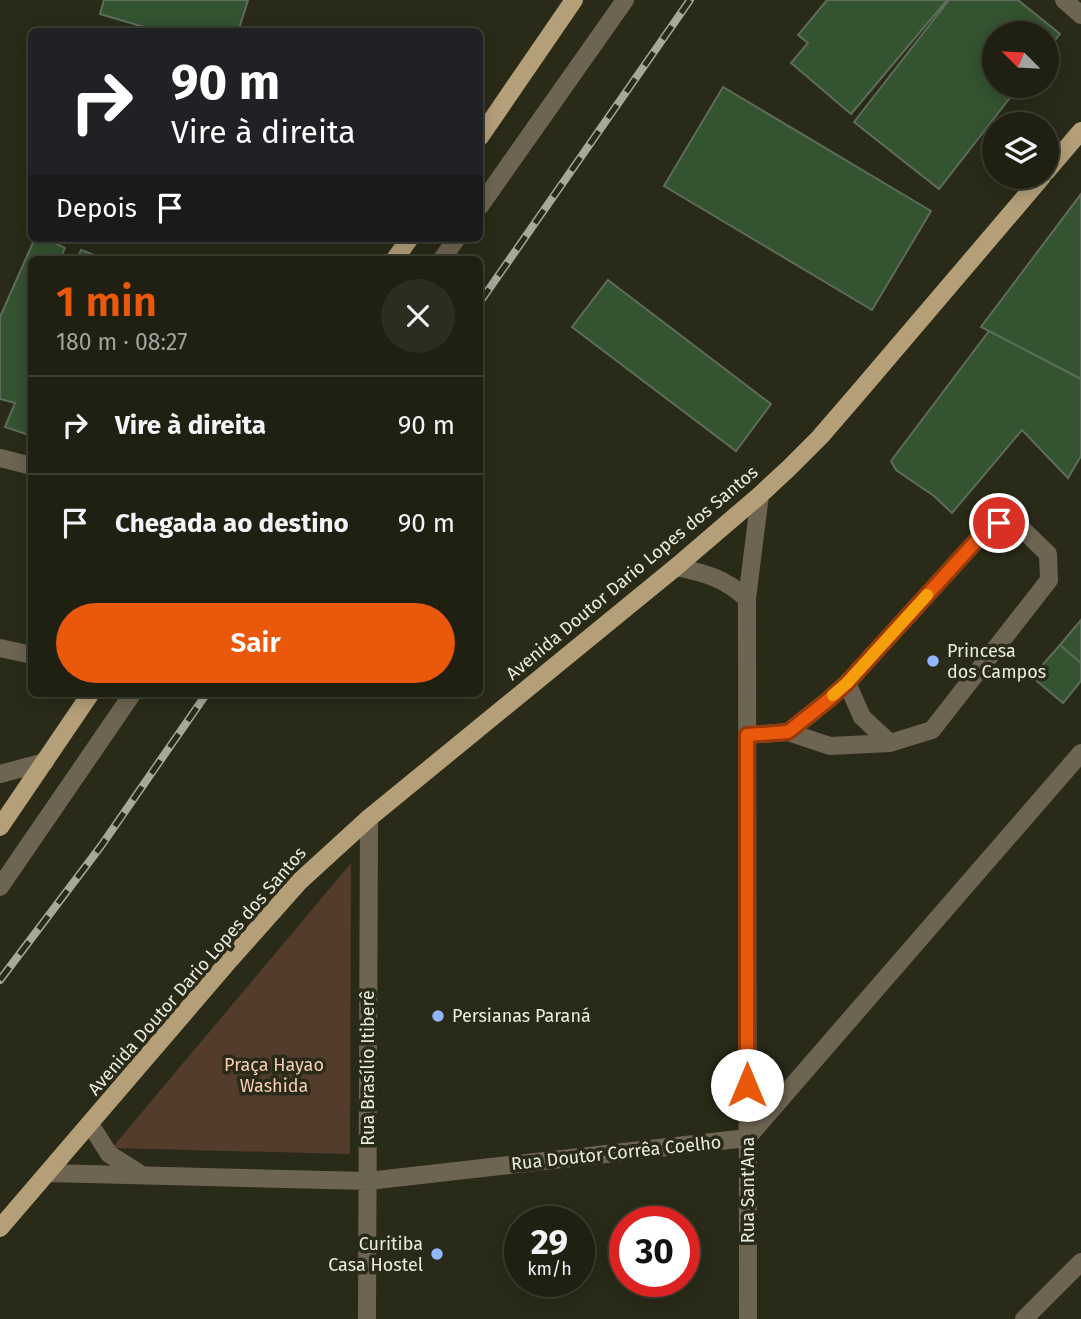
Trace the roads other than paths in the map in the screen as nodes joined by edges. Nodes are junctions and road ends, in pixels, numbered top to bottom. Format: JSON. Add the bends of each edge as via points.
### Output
{"nodes":[{"id":1,"x":574,"y":0,"type":"edge"},
{"id":2,"x":625,"y":0,"type":"edge"},
{"id":3,"x":1081,"y":131,"type":"edge"},
{"id":4,"x":483,"y":133,"type":"edge"},
{"id":5,"x":1059,"y":157,"type":"edge"},
{"id":6,"x":1032,"y":189,"type":"edge"},
{"id":7,"x":483,"y":202,"type":"edge"},
{"id":8,"x":0,"y":458,"type":"edge"},
{"id":9,"x":28,"y":465,"type":"edge"},
{"id":10,"x":760,"y":495,"type":"junction"},
{"id":11,"x":676,"y":567,"type":"junction"},
{"id":12,"x":747,"y":599,"type":"junction"},
{"id":13,"x":0,"y":648,"type":"edge"},
{"id":14,"x":28,"y":654,"type":"edge"},
{"id":15,"x":847,"y":683,"type":"junction"},
{"id":16,"x":88,"y":697,"type":"edge"},
{"id":17,"x":130,"y":697,"type":"edge"},
{"id":18,"x":788,"y":732,"type":"junction"},
{"id":19,"x":747,"y":735,"type":"junction"},
{"id":20,"x":890,"y":743,"type":"junction"},
{"id":21,"x":1081,"y":753,"type":"edge"},
{"id":22,"x":45,"y":762,"type":"junction"},
{"id":23,"x":0,"y":774,"type":"edge"},
{"id":24,"x":369,"y":818,"type":"junction"},
{"id":25,"x":0,"y":827,"type":"edge"},
{"id":26,"x":0,"y":887,"type":"edge"},
{"id":27,"x":90,"y":1124,"type":"junction"},
{"id":28,"x":747,"y":1139,"type":"junction"},
{"id":29,"x":48,"y":1173,"type":"junction"},
{"id":30,"x":142,"y":1175,"type":"junction"},
{"id":31,"x":368,"y":1181,"type":"junction"},
{"id":32,"x":0,"y":1227,"type":"edge"},
{"id":33,"x":1081,"y":1262,"type":"edge"},
{"id":34,"x":367,"y":1319,"type":"edge"},
{"id":35,"x":748,"y":1319,"type":"edge"},
{"id":36,"x":1024,"y":1319,"type":"edge"}],
"edges":[{"from":1,"to":4,"type":"main road"},
{"from":2,"to":7,"type":"street"},
{"from":3,"to":5,"type":"main road"},
{"from":6,"to":10,"type":"main road","name":"Avenida Doutor Dario Lopes dos Santos","via":[[820,437]]},
{"from":8,"to":9,"type":"street"},
{"from":10,"to":11,"type":"main road","name":"Avenida Doutor Dario Lopes dos Santos"},
{"from":10,"to":12,"type":"street","name":"Rua Sant'Ana"},
{"from":11,"to":12,"type":"street","via":[[719,579]]},
{"from":11,"to":24,"type":"main road","name":"Avenida Doutor Dario Lopes dos Santos"},
{"from":12,"to":19,"type":"street","name":"Rua Sant'Ana"},
{"from":13,"to":14,"type":"street"},
{"from":15,"to":18,"type":"street"},
{"from":15,"to":20,"type":"street","via":[[862,717]]},
{"from":15,"to":20,"type":"street","via":[[987,529],[1016,523],[1048,554],[1049,580],[932,730]]},
{"from":16,"to":22,"type":"main road"},
{"from":17,"to":26,"type":"street"},
{"from":18,"to":19,"type":"street"},
{"from":18,"to":20,"type":"street","via":[[830,746]]},
{"from":19,"to":28,"type":"street","name":"Rua Sant'Ana"},
{"from":21,"to":28,"type":"street"},
{"from":22,"to":23,"type":"street"},
{"from":22,"to":25,"type":"main road"},
{"from":24,"to":27,"type":"main road","name":"Avenida Doutor Dario Lopes dos Santos","via":[[300,881]]},
{"from":24,"to":31,"type":"street","name":"Rua Brasílio Itiberê"},
{"from":27,"to":29,"type":"main road","name":"Avenida Doutor Dario Lopes dos Santos"},
{"from":27,"to":30,"type":"street","via":[[109,1154]]},
{"from":28,"to":31,"type":"street","name":"Rua Doutor Corrêa Coelho"},
{"from":28,"to":35,"type":"street","name":"Rua Sant'Ana"},
{"from":29,"to":30,"type":"street","name":"Rua Doutor Corrêa Coelho"},
{"from":29,"to":32,"type":"main road","name":"Avenida Doutor Dario Lopes dos Santos"},
{"from":30,"to":31,"type":"street","name":"Rua Doutor Corrêa Coelho"},
{"from":31,"to":34,"type":"street","name":"Rua Brasílio Itiberê"},
{"from":33,"to":36,"type":"street"}]}
